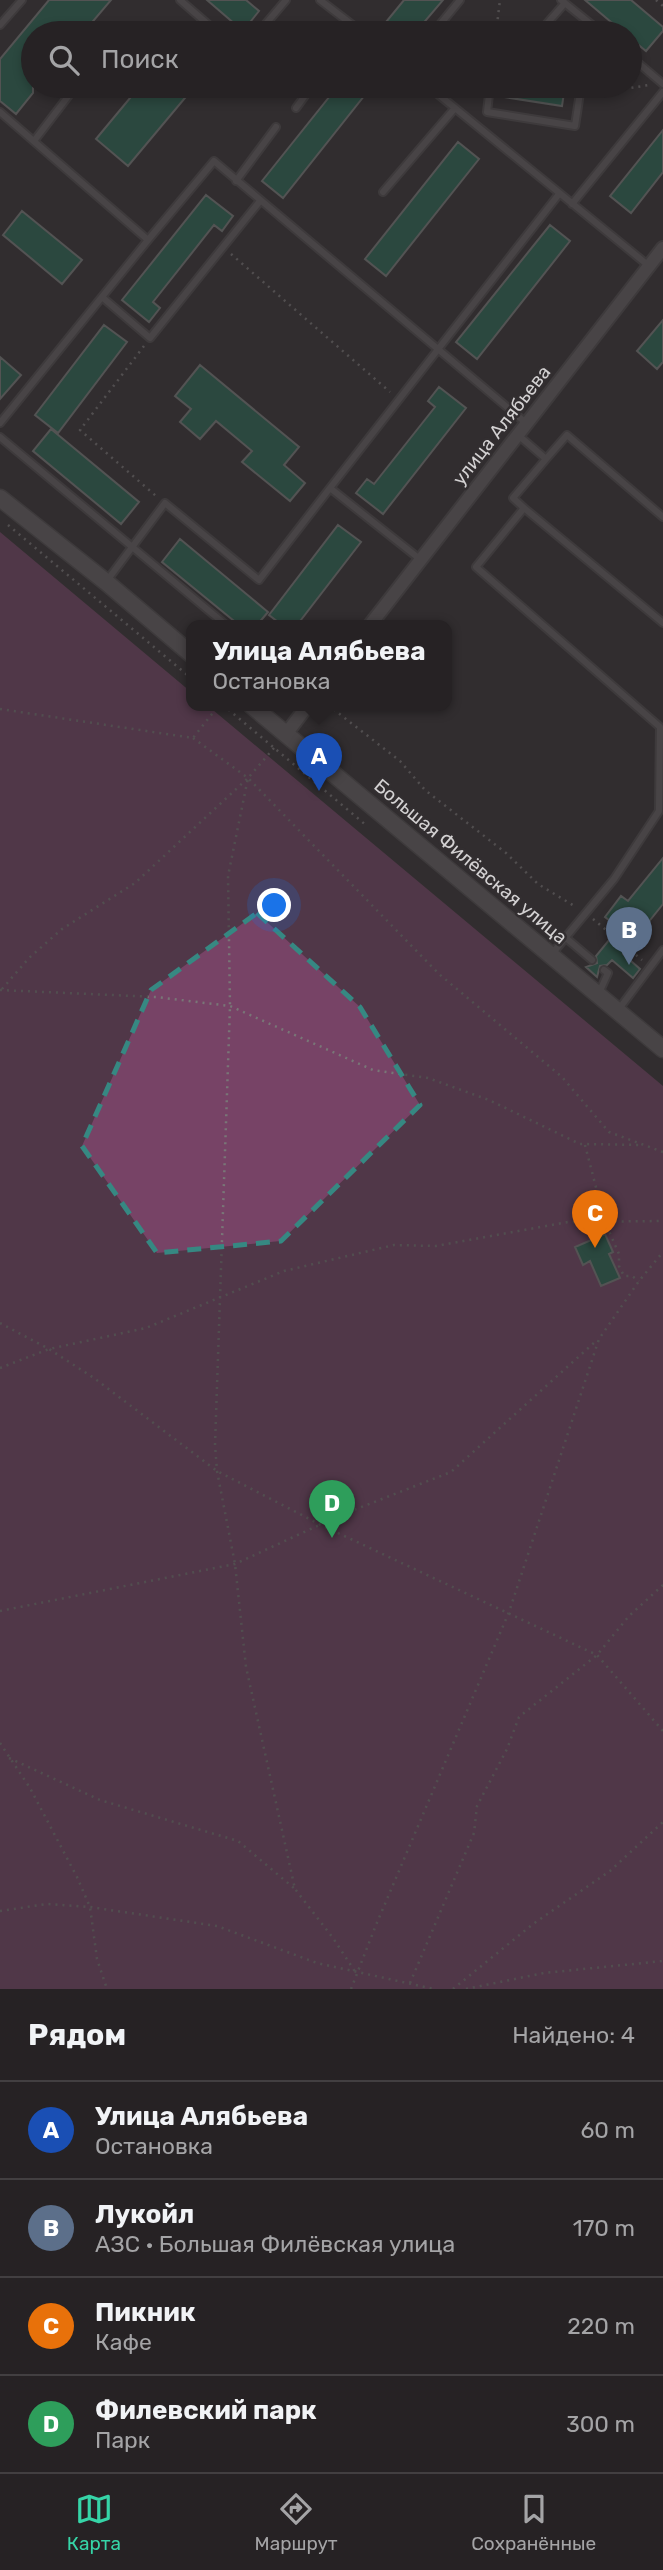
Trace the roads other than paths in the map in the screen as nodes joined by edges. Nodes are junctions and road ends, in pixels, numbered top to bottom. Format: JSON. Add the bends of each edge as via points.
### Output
{"nodes":[{"id":1,"x":22,"y":0,"type":"edge"},
{"id":2,"x":180,"y":0,"type":"edge"},
{"id":3,"x":286,"y":0,"type":"edge"},
{"id":4,"x":320,"y":0,"type":"edge"},
{"id":5,"x":333,"y":0,"type":"edge"},
{"id":6,"x":460,"y":0,"type":"edge"},
{"id":7,"x":563,"y":2,"type":"edge"},
{"id":8,"x":328,"y":6,"type":"junction"},
{"id":9,"x":204,"y":21,"type":"edge"},
{"id":10,"x":268,"y":21,"type":"edge"},
{"id":11,"x":344,"y":21,"type":"edge"},
{"id":12,"x":443,"y":21,"type":"edge"},
{"id":13,"x":548,"y":21,"type":"edge"},
{"id":14,"x":587,"y":21,"type":"edge"},
{"id":15,"x":0,"y":25,"type":"edge"},
{"id":16,"x":642,"y":67,"type":"edge"},
{"id":17,"x":663,"y":84,"type":"edge"},
{"id":18,"x":663,"y":92,"type":"edge"},
{"id":19,"x":67,"y":98,"type":"edge"},
{"id":20,"x":303,"y":98,"type":"edge"},
{"id":21,"x":443,"y":98,"type":"edge"},
{"id":22,"x":489,"y":98,"type":"edge"},
{"id":23,"x":579,"y":98,"type":"edge"},
{"id":24,"x":296,"y":108,"type":"dead end"},
{"id":25,"x":455,"y":108,"type":"junction"},
{"id":26,"x":0,"y":111,"type":"edge"},
{"id":27,"x":276,"y":127,"type":"dead end"},
{"id":28,"x":34,"y":141,"type":"junction"},
{"id":29,"x":236,"y":181,"type":"junction"},
{"id":30,"x":383,"y":192,"type":"dead end"},
{"id":31,"x":559,"y":194,"type":"junction"},
{"id":32,"x":260,"y":201,"type":"junction"},
{"id":33,"x":572,"y":204,"type":"junction"},
{"id":34,"x":148,"y":240,"type":"junction"},
{"id":35,"x":663,"y":248,"type":"edge"},
{"id":36,"x":649,"y":266,"type":"junction"},
{"id":37,"x":102,"y":297,"type":"junction"},
{"id":38,"x":438,"y":348,"type":"junction"},
{"id":39,"x":0,"y":423,"type":"edge"},
{"id":40,"x":522,"y":429,"type":"junction"},
{"id":41,"x":0,"y":437,"type":"edge"},
{"id":42,"x":546,"y":459,"type":"junction"},
{"id":43,"x":330,"y":488,"type":"junction"},
{"id":44,"x":0,"y":498,"type":"edge"},
{"id":45,"x":524,"y":508,"type":"junction"},
{"id":46,"x":663,"y":517,"type":"edge"},
{"id":47,"x":131,"y":546,"type":"junction"},
{"id":48,"x":421,"y":560,"type":"junction"},
{"id":49,"x":106,"y":582,"type":"junction"},
{"id":50,"x":220,"y":620,"type":"edge"},
{"id":51,"x":374,"y":620,"type":"edge"},
{"id":52,"x":663,"y":623,"type":"edge"},
{"id":53,"x":186,"y":650,"type":"edge"},
{"id":54,"x":258,"y":711,"type":"edge"},
{"id":55,"x":303,"y":711,"type":"edge"},
{"id":56,"x":286,"y":734,"type":"junction"},
{"id":57,"x":566,"y":938,"type":"junction"},
{"id":58,"x":663,"y":950,"type":"edge"},
{"id":59,"x":551,"y":955,"type":"junction"},
{"id":60,"x":592,"y":960,"type":"dead end"},
{"id":61,"x":604,"y":970,"type":"dead end"},
{"id":62,"x":598,"y":995,"type":"junction"},
{"id":63,"x":617,"y":1010,"type":"junction"},
{"id":64,"x":660,"y":1040,"type":"edge"}],
"edges":[{"from":1,"to":15,"type":"lane"},
{"from":2,"to":9,"type":"lane"},
{"from":3,"to":10,"type":"lane"},
{"from":4,"to":8,"type":"lane"},
{"from":5,"to":8,"type":"lane"},
{"from":6,"to":12,"type":"lane"},
{"from":7,"to":13,"type":"lane"},
{"from":7,"to":14,"type":"lane"},
{"from":8,"to":11,"type":"lane"},
{"from":16,"to":17,"type":"lane"},
{"from":18,"to":33,"type":"lane"},
{"from":19,"to":28,"type":"lane"},
{"from":20,"to":24,"type":"lane"},
{"from":21,"to":25,"type":"lane"},
{"from":22,"to":23,"type":"lane","via":[[487,113],[575,126]]},
{"from":25,"to":30,"type":"lane"},
{"from":25,"to":31,"type":"lane"},
{"from":26,"to":28,"type":"lane"},
{"from":27,"to":29,"type":"lane"},
{"from":28,"to":34,"type":"lane"},
{"from":29,"to":32,"type":"lane"},
{"from":29,"to":34,"type":"lane","via":[[214,162]]},
{"from":31,"to":33,"type":"lane"},
{"from":31,"to":38,"type":"lane"},
{"from":32,"to":37,"type":"lane","via":[[150,338]]},
{"from":32,"to":38,"type":"lane"},
{"from":33,"to":36,"type":"lane"},
{"from":34,"to":37,"type":"lane"},
{"from":35,"to":36,"type":"street","name":"улица Алябьева"},
{"from":36,"to":40,"type":"street","name":"улица Алябьева"},
{"from":37,"to":39,"type":"lane"},
{"from":38,"to":40,"type":"lane"},
{"from":38,"to":43,"type":"lane"},
{"from":40,"to":42,"type":"lane"},
{"from":40,"to":48,"type":"street","name":"улица Алябьева"},
{"from":41,"to":47,"type":"lane"},
{"from":42,"to":45,"type":"lane","via":[[513,499]]},
{"from":42,"to":46,"type":"lane","via":[[567,435]]},
{"from":43,"to":47,"type":"lane","via":[[259,580],[165,503]]},
{"from":43,"to":48,"type":"lane"},
{"from":44,"to":49,"type":"main road"},
{"from":45,"to":52,"type":"lane"},
{"from":45,"to":57,"type":"lane","via":[[476,567],[660,727],[659,811],[614,879]]},
{"from":47,"to":49,"type":"lane"},
{"from":47,"to":50,"type":"lane"},
{"from":48,"to":51,"type":"street","name":"улица Алябьева"},
{"from":49,"to":53,"type":"main road"},
{"from":54,"to":56,"type":"main road","name":"Большая Филёвская улица"},
{"from":55,"to":56,"type":"street"},
{"from":56,"to":59,"type":"main road","name":"Большая Филёвская улица"},
{"from":57,"to":59,"type":"lane"},
{"from":57,"to":60,"type":"lane"},
{"from":58,"to":63,"type":"lane"},
{"from":59,"to":62,"type":"main road","name":"Большая Филёвская улица"},
{"from":61,"to":62,"type":"lane","via":[[608,973]]},
{"from":62,"to":63,"type":"main road","name":"Большая Филёвская улица"},
{"from":63,"to":64,"type":"main road","name":"Большая Филёвская улица"}]}
